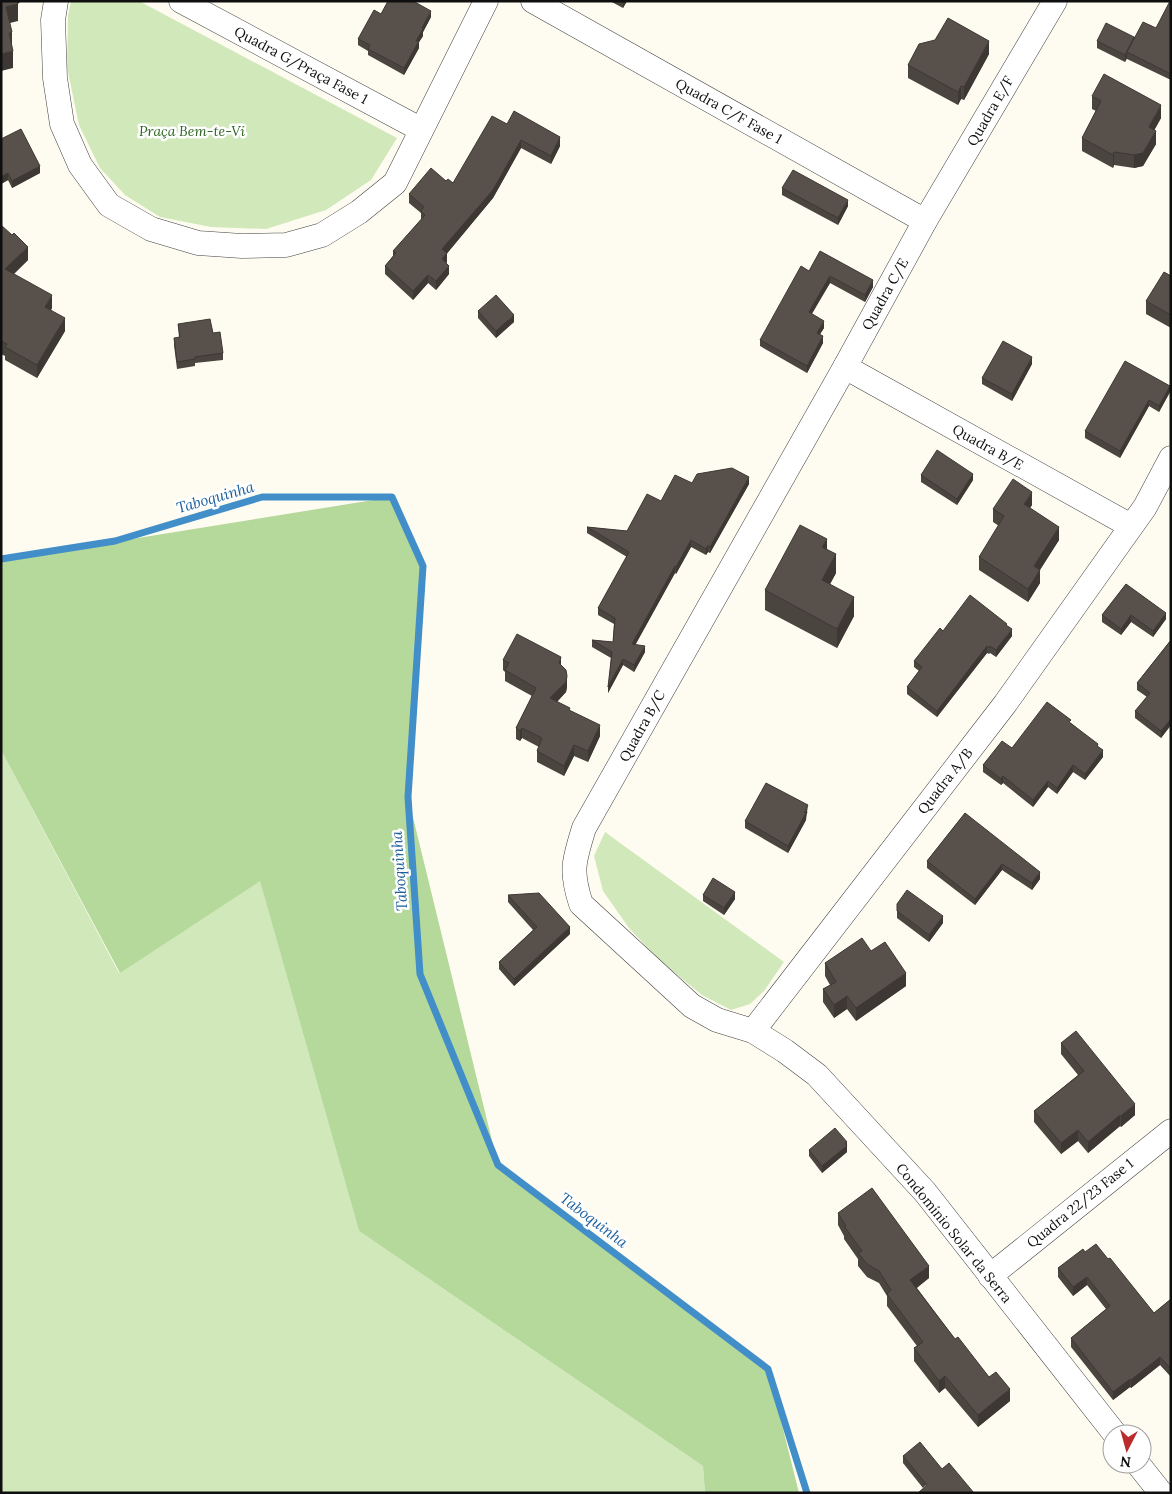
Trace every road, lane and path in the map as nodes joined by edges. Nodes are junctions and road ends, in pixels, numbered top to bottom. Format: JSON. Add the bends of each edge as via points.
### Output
{"nodes":[{"id":1,"x":56,"y":1,"type":"edge"},
{"id":2,"x":181,"y":1,"type":"edge"},
{"id":3,"x":486,"y":1,"type":"edge"},
{"id":4,"x":533,"y":1,"type":"edge"},
{"id":5,"x":1055,"y":1,"type":"edge"},
{"id":6,"x":420,"y":129,"type":"junction"},
{"id":7,"x":925,"y":221,"type":"junction"},
{"id":8,"x":845,"y":367,"type":"junction"},
{"id":9,"x":1171,"y":458,"type":"edge"},
{"id":10,"x":1171,"y":500,"type":"edge"},
{"id":11,"x":1145,"y":507,"type":"junction"},
{"id":12,"x":1131,"y":526,"type":"junction"},
{"id":13,"x":753,"y":1031,"type":"junction"},
{"id":14,"x":1171,"y":1131,"type":"edge"},
{"id":15,"x":990,"y":1276,"type":"junction"},
{"id":16,"x":1107,"y":1424,"type":"edge"},
{"id":17,"x":1146,"y":1474,"type":"edge"},
{"id":18,"x":1161,"y":1493,"type":"edge"}],
"edges":[{"from":1,"to":6,"type":"street","via":[[53,20],[54,78],[62,124],[80,165],[109,205],[151,229],[198,243],[242,246],[286,245],[322,235],[359,212],[395,183]]},
{"from":2,"to":6,"type":"street","name":"Quadra G/Praça Fase 1"},
{"from":3,"to":6,"type":"street"},
{"from":4,"to":7,"type":"street","name":"Quadra C/F Fase 1"},
{"from":5,"to":7,"type":"street","name":"Quadra E/F"},
{"from":7,"to":8,"type":"street","name":"Quadra C/E"},
{"from":8,"to":12,"type":"street","name":"Quadra B/E"},
{"from":8,"to":13,"type":"street","name":"Quadra B/C","via":[[584,828],[574,862],[575,884],[581,904],[638,958],[692,1006],[717,1020]]},
{"from":9,"to":11,"type":"street","name":"Quadra A/B"},
{"from":10,"to":11,"type":"street"},
{"from":11,"to":12,"type":"street","name":"Quadra A/B"},
{"from":12,"to":13,"type":"street","name":"Quadra A/B","via":[[1005,704]]},
{"from":13,"to":15,"type":"street","name":"Condomínio Solar da Serra","via":[[817,1075],[926,1192]]},
{"from":14,"to":15,"type":"street","name":"Quadra 22/23 Fase 1"},
{"from":15,"to":16,"type":"street","name":"Condomínio Solar da Serra"},
{"from":17,"to":18,"type":"street"}]}
